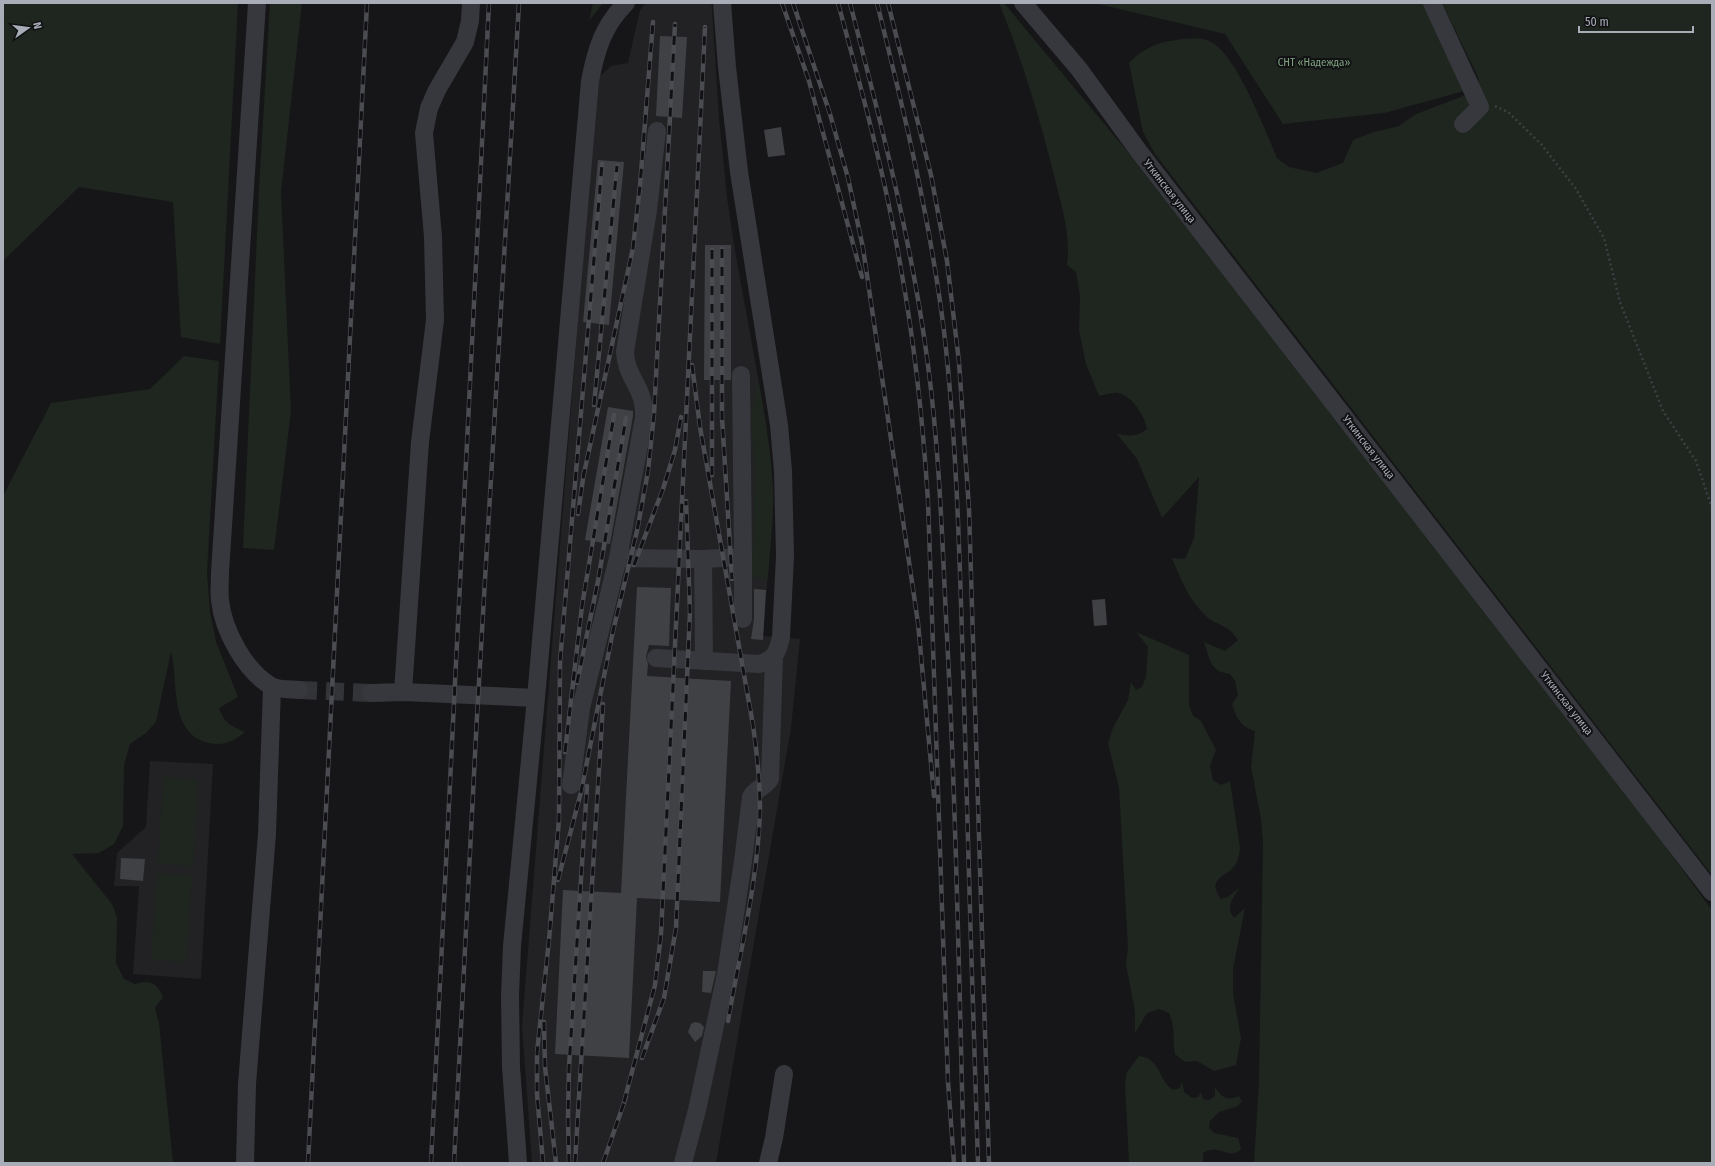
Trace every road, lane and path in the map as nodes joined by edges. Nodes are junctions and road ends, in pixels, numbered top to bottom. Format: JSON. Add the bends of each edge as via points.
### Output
{"nodes":[{"id":1,"x":257,"y":3,"type":"edge"},
{"id":2,"x":471,"y":3,"type":"edge"},
{"id":3,"x":626,"y":3,"type":"edge"},
{"id":4,"x":722,"y":3,"type":"edge"},
{"id":5,"x":1024,"y":3,"type":"edge"},
{"id":6,"x":1432,"y":3,"type":"edge"},
{"id":7,"x":1476,"y":98,"type":"junction"},
{"id":8,"x":1463,"y":124,"type":"dead end"},
{"id":9,"x":657,"y":131,"type":"dead end"},
{"id":10,"x":741,"y":375,"type":"dead end"},
{"id":11,"x":1712,"y":508,"type":"edge"},
{"id":12,"x":743,"y":557,"type":"junction"},
{"id":13,"x":618,"y":558,"type":"junction"},
{"id":14,"x":703,"y":559,"type":"junction"},
{"id":15,"x":743,"y":619,"type":"dead end"},
{"id":16,"x":774,"y":657,"type":"junction"},
{"id":17,"x":656,"y":658,"type":"dead end"},
{"id":18,"x":704,"y":661,"type":"junction"},
{"id":19,"x":272,"y":687,"type":"junction"},
{"id":20,"x":299,"y":690,"type":"tunnel mouth"},
{"id":21,"x":403,"y":692,"type":"junction"},
{"id":22,"x":371,"y":693,"type":"tunnel mouth"},
{"id":23,"x":536,"y":698,"type":"junction"},
{"id":24,"x":571,"y":785,"type":"dead end"},
{"id":25,"x":1712,"y":892,"type":"edge"},
{"id":26,"x":784,"y":1074,"type":"dead end"},
{"id":27,"x":245,"y":1163,"type":"edge"},
{"id":28,"x":518,"y":1163,"type":"edge"},
{"id":29,"x":683,"y":1163,"type":"edge"},
{"id":30,"x":768,"y":1163,"type":"edge"}],
"edges":[{"from":1,"to":19,"type":"street","via":[[220,601],[227,626],[240,654],[252,671]]},
{"from":2,"to":21,"type":"street","via":[[465,42],[437,90],[429,108],[424,133],[433,237],[435,320],[420,442]]},
{"from":3,"to":23,"type":"street","via":[[602,35],[590,81]]},
{"from":4,"to":16,"type":"street","via":[[739,172],[779,425],[785,556],[781,637]]},
{"from":5,"to":25,"type":"street","name":"Уткинская улица","via":[[1079,69],[1140,154]]},
{"from":6,"to":7,"type":"street"},
{"from":7,"to":8,"type":"street","via":[[1480,107]]},
{"from":7,"to":11,"type":"path","via":[[1508,112],[1541,144],[1576,189],[1604,238],[1620,302],[1663,411],[1696,461]]},
{"from":9,"to":13,"type":"street","via":[[648,210],[625,352],[627,367],[643,396],[644,418]]},
{"from":10,"to":12,"type":"street"},
{"from":12,"to":14,"type":"street"},
{"from":12,"to":15,"type":"street"},
{"from":13,"to":14,"type":"street"},
{"from":13,"to":24,"type":"street","via":[[582,708]]},
{"from":14,"to":18,"type":"street"},
{"from":16,"to":18,"type":"street","via":[[759,664]]},
{"from":16,"to":29,"type":"street","via":[[772,773],[767,784],[753,792],[751,797],[744,861],[726,974],[693,1130]]},
{"from":17,"to":18,"type":"street"},
{"from":19,"to":20,"type":"street"},
{"from":19,"to":27,"type":"street","via":[[267,834],[247,1084]]},
{"from":21,"to":22,"type":"street"},
{"from":21,"to":23,"type":"street"},
{"from":23,"to":28,"type":"street","via":[[512,946],[510,996],[511,1067]]},
{"from":26,"to":30,"type":"street"}]}
